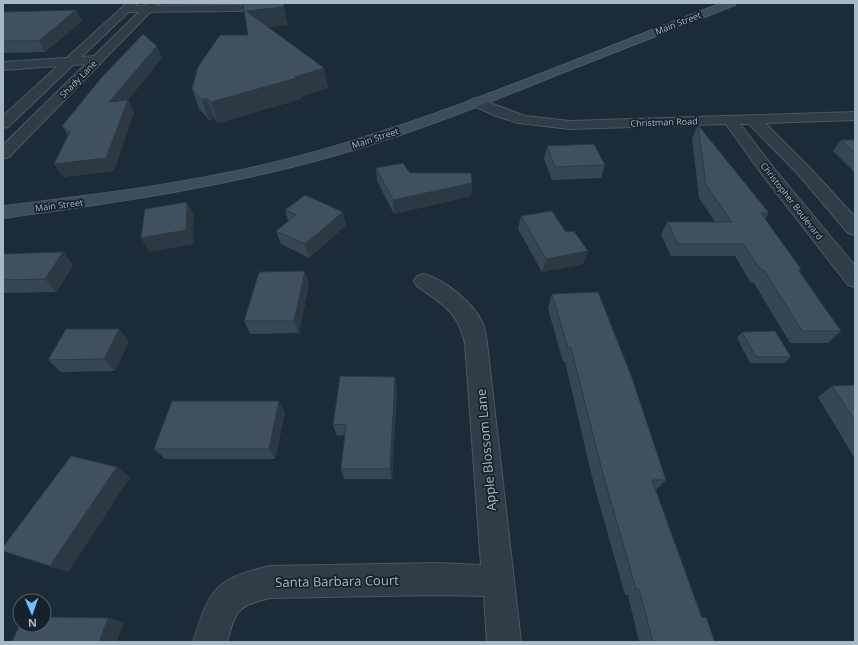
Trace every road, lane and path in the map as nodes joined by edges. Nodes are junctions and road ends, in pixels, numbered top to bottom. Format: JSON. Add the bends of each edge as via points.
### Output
{"nodes":[{"id":1,"x":275,"y":3,"type":"edge"},
{"id":2,"x":731,"y":3,"type":"edge"},
{"id":3,"x":130,"y":6,"type":"edge"},
{"id":4,"x":151,"y":6,"type":"edge"},
{"id":5,"x":96,"y":60,"type":"junction"},
{"id":6,"x":70,"y":61,"type":"junction"},
{"id":7,"x":3,"y":66,"type":"edge"},
{"id":8,"x":477,"y":102,"type":"junction"},
{"id":9,"x":855,"y":116,"type":"edge"},
{"id":10,"x":753,"y":119,"type":"junction"},
{"id":11,"x":730,"y":120,"type":"junction"},
{"id":12,"x":3,"y":124,"type":"edge"},
{"id":13,"x":3,"y":154,"type":"edge"},
{"id":14,"x":3,"y":212,"type":"edge"},
{"id":15,"x":855,"y":229,"type":"edge"},
{"id":16,"x":855,"y":280,"type":"edge"},
{"id":17,"x":424,"y":281,"type":"dead end"},
{"id":18,"x":498,"y":581,"type":"junction"},
{"id":19,"x":210,"y":642,"type":"edge"},
{"id":20,"x":504,"y":642,"type":"edge"}],
"edges":[{"from":1,"to":4,"type":"street","via":[[238,8]]},
{"from":2,"to":8,"type":"main road","name":"Main Street"},
{"from":3,"to":4,"type":"street"},
{"from":3,"to":6,"type":"street","name":"Shady Lane"},
{"from":4,"to":5,"type":"street","name":"Shady Lane"},
{"from":5,"to":6,"type":"street"},
{"from":5,"to":13,"type":"street","name":"Shady Lane"},
{"from":6,"to":7,"type":"street"},
{"from":6,"to":12,"type":"street","name":"Shady Lane"},
{"from":8,"to":11,"type":"street","name":"Christman Road","via":[[511,117],[555,124]]},
{"from":8,"to":14,"type":"main road","name":"Main Street","via":[[344,149],[223,179]]},
{"from":9,"to":10,"type":"street","name":"Christman Road"},
{"from":10,"to":11,"type":"street","name":"Christman Road"},
{"from":10,"to":15,"type":"street","via":[[805,172]]},
{"from":11,"to":16,"type":"street","name":"Christopher Boulevard"},
{"from":17,"to":18,"type":"street","name":"Apple Blossom Lane","via":[[455,302],[472,325],[476,343]]},
{"from":18,"to":19,"type":"street","name":"Santa Barbara Court","via":[[438,579],[270,582],[246,587],[232,594],[219,611]]},
{"from":18,"to":20,"type":"street","name":"Apple Blossom Lane"}]}
